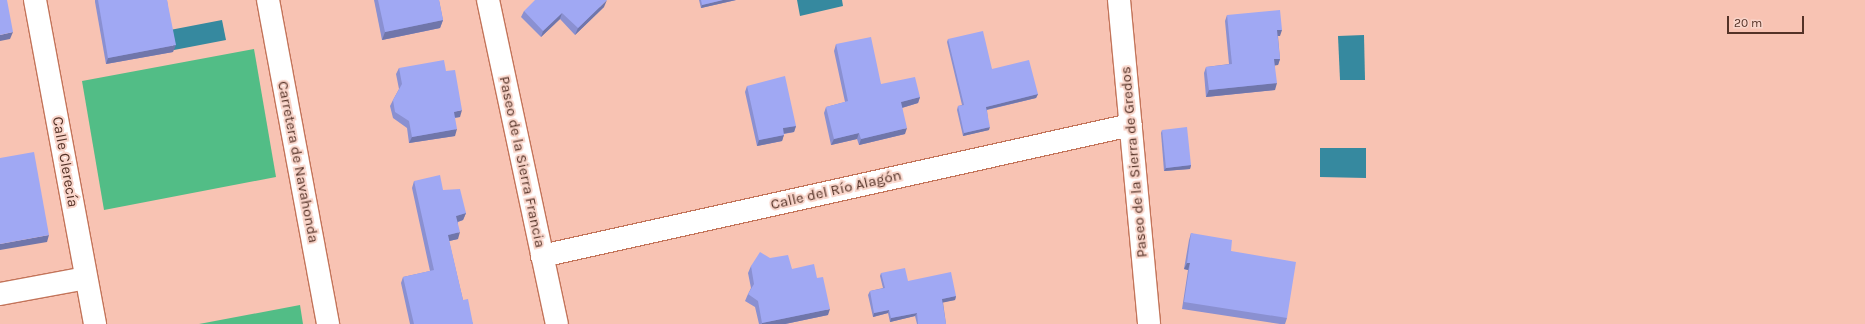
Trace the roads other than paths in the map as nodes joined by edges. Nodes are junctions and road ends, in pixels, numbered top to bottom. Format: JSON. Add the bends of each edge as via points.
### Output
{"nodes":[{"id":1,"x":35,"y":0,"type":"edge"},
{"id":2,"x":268,"y":0,"type":"edge"},
{"id":3,"x":488,"y":0,"type":"edge"},
{"id":4,"x":1119,"y":0,"type":"edge"},
{"id":5,"x":1131,"y":125,"type":"junction"},
{"id":6,"x":542,"y":256,"type":"junction"},
{"id":7,"x":86,"y":278,"type":"junction"},
{"id":8,"x":0,"y":294,"type":"edge"},
{"id":9,"x":95,"y":324,"type":"edge"},
{"id":10,"x":328,"y":324,"type":"edge"},
{"id":11,"x":557,"y":324,"type":"edge"},
{"id":12,"x":1149,"y":324,"type":"edge"}],
"edges":[{"from":1,"to":7,"type":"street","name":"Calle Clerecía"},
{"from":2,"to":10,"type":"street","name":"Carretera de Navahonda"},
{"from":3,"to":6,"type":"street","name":"Paseo de la Sierra Francia"},
{"from":4,"to":5,"type":"street","name":"Paseo de la Sierra de Gredos"},
{"from":5,"to":6,"type":"street","name":"Calle del Río Alagón"},
{"from":5,"to":12,"type":"street","name":"Paseo de la Sierra de Gredos"},
{"from":6,"to":11,"type":"street","name":"Paseo de la Sierra Francia"},
{"from":7,"to":8,"type":"street"},
{"from":7,"to":9,"type":"street","name":"Calle Clerecía"}]}
